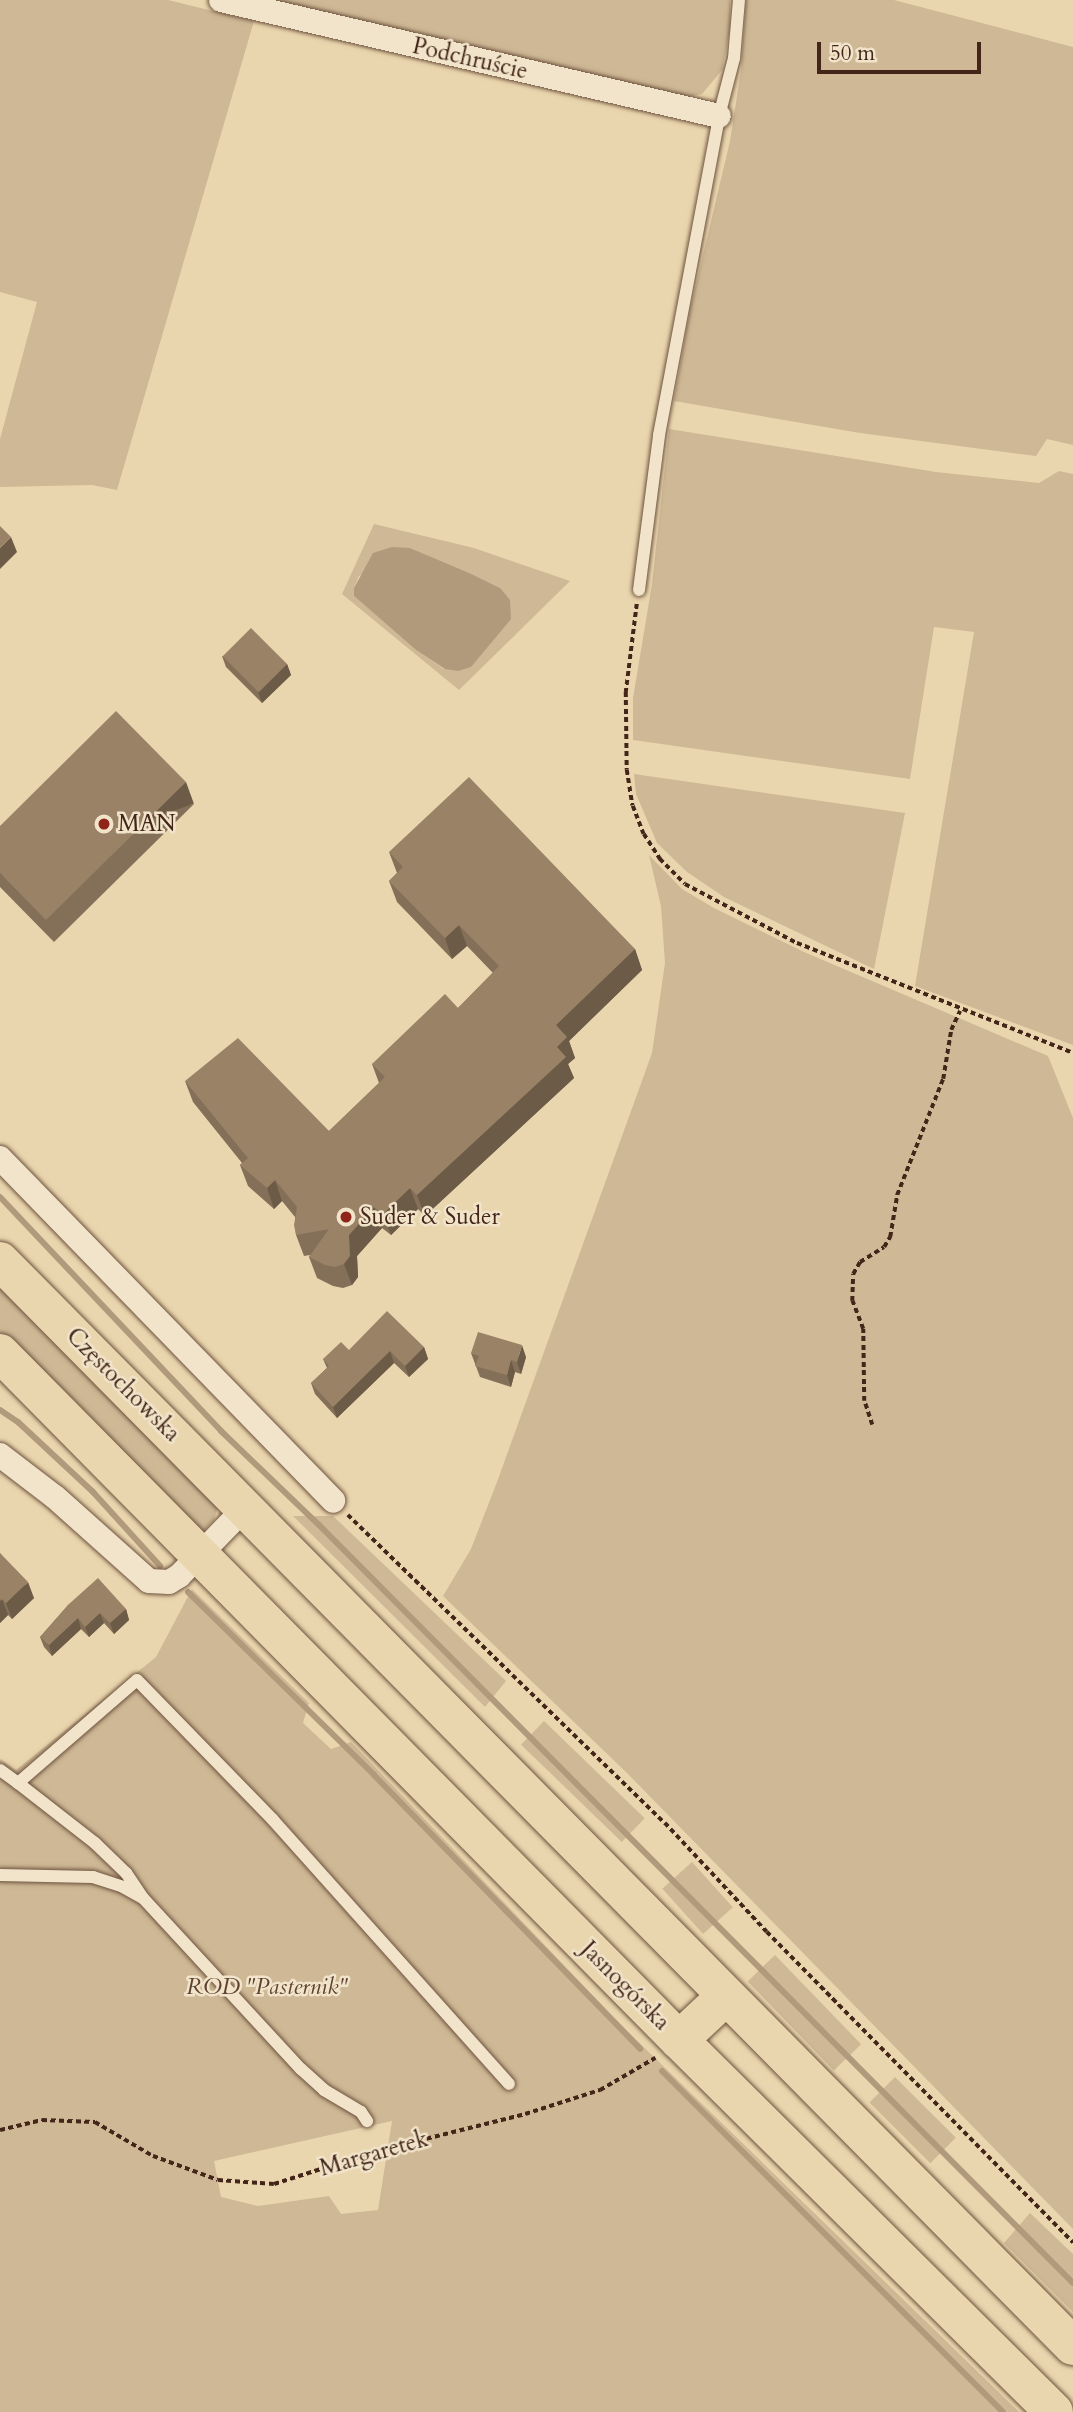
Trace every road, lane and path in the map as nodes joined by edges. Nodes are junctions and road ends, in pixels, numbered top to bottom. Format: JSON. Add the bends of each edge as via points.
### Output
{"nodes":[{"id":1,"x":221,"y":0,"type":"edge"},
{"id":2,"x":739,"y":0,"type":"edge"},
{"id":3,"x":719,"y":116,"type":"junction"},
{"id":4,"x":639,"y":590,"type":"joint"},
{"id":5,"x":960,"y":1011,"type":"junction"},
{"id":6,"x":1073,"y":1054,"type":"edge"},
{"id":7,"x":0,"y":1158,"type":"edge"},
{"id":8,"x":0,"y":1261,"type":"edge"},
{"id":9,"x":0,"y":1353,"type":"edge"},
{"id":10,"x":872,"y":1425,"type":"dead end"},
{"id":11,"x":0,"y":1455,"type":"edge"},
{"id":12,"x":332,"y":1501,"type":"joint"},
{"id":13,"x":245,"y":1508,"type":"junction"},
{"id":14,"x":200,"y":1556,"type":"junction"},
{"id":15,"x":0,"y":1770,"type":"edge"},
{"id":16,"x":18,"y":1783,"type":"junction"},
{"id":17,"x":0,"y":1875,"type":"edge"},
{"id":18,"x":143,"y":1898,"type":"junction"},
{"id":19,"x":726,"y":1996,"type":"junction"},
{"id":20,"x":679,"y":2040,"type":"junction"},
{"id":21,"x":509,"y":2084,"type":"dead end"},
{"id":22,"x":367,"y":2121,"type":"dead end"},
{"id":23,"x":0,"y":2130,"type":"edge"},
{"id":24,"x":1073,"y":2242,"type":"edge"},
{"id":25,"x":1073,"y":2346,"type":"edge"},
{"id":26,"x":1054,"y":2412,"type":"edge"}],
"edges":[{"from":1,"to":3,"type":"street","name":"Podchruście"},
{"from":2,"to":3,"type":"lane","via":[[734,58]]},
{"from":3,"to":4,"type":"lane","via":[[659,435]]},
{"from":4,"to":5,"type":"path","via":[[626,692],[627,771],[633,806],[660,859],[685,884],[740,915]]},
{"from":5,"to":6,"type":"path"},
{"from":5,"to":10,"type":"path","via":[[951,1030],[943,1079],[897,1195],[890,1237],[884,1247],[860,1262],[853,1274],[852,1301],[863,1328],[864,1401]]},
{"from":7,"to":12,"type":"street"},
{"from":8,"to":13,"type":"main road","name":"Częstochowska"},
{"from":9,"to":14,"type":"main road"},
{"from":11,"to":14,"type":"street","via":[[55,1496],[149,1581],[169,1582]]},
{"from":12,"to":24,"type":"path","via":[[665,1823]]},
{"from":13,"to":14,"type":"street"},
{"from":13,"to":19,"type":"main road"},
{"from":14,"to":20,"type":"main road","name":"Jasnogórska"},
{"from":15,"to":16,"type":"lane"},
{"from":16,"to":18,"type":"lane","via":[[95,1843],[126,1873]]},
{"from":16,"to":21,"type":"lane","via":[[137,1680],[273,1820]]},
{"from":17,"to":18,"type":"lane","via":[[93,1877]]},
{"from":18,"to":22,"type":"lane","via":[[301,2069]]},
{"from":19,"to":20,"type":"main road"},
{"from":19,"to":25,"type":"main road"},
{"from":20,"to":23,"type":"path","name":"Margaretek","via":[[642,2069],[600,2090],[274,2184],[218,2180],[153,2155],[95,2122],[42,2120]]},
{"from":20,"to":26,"type":"main road","name":"Jasnogórska"}]}
